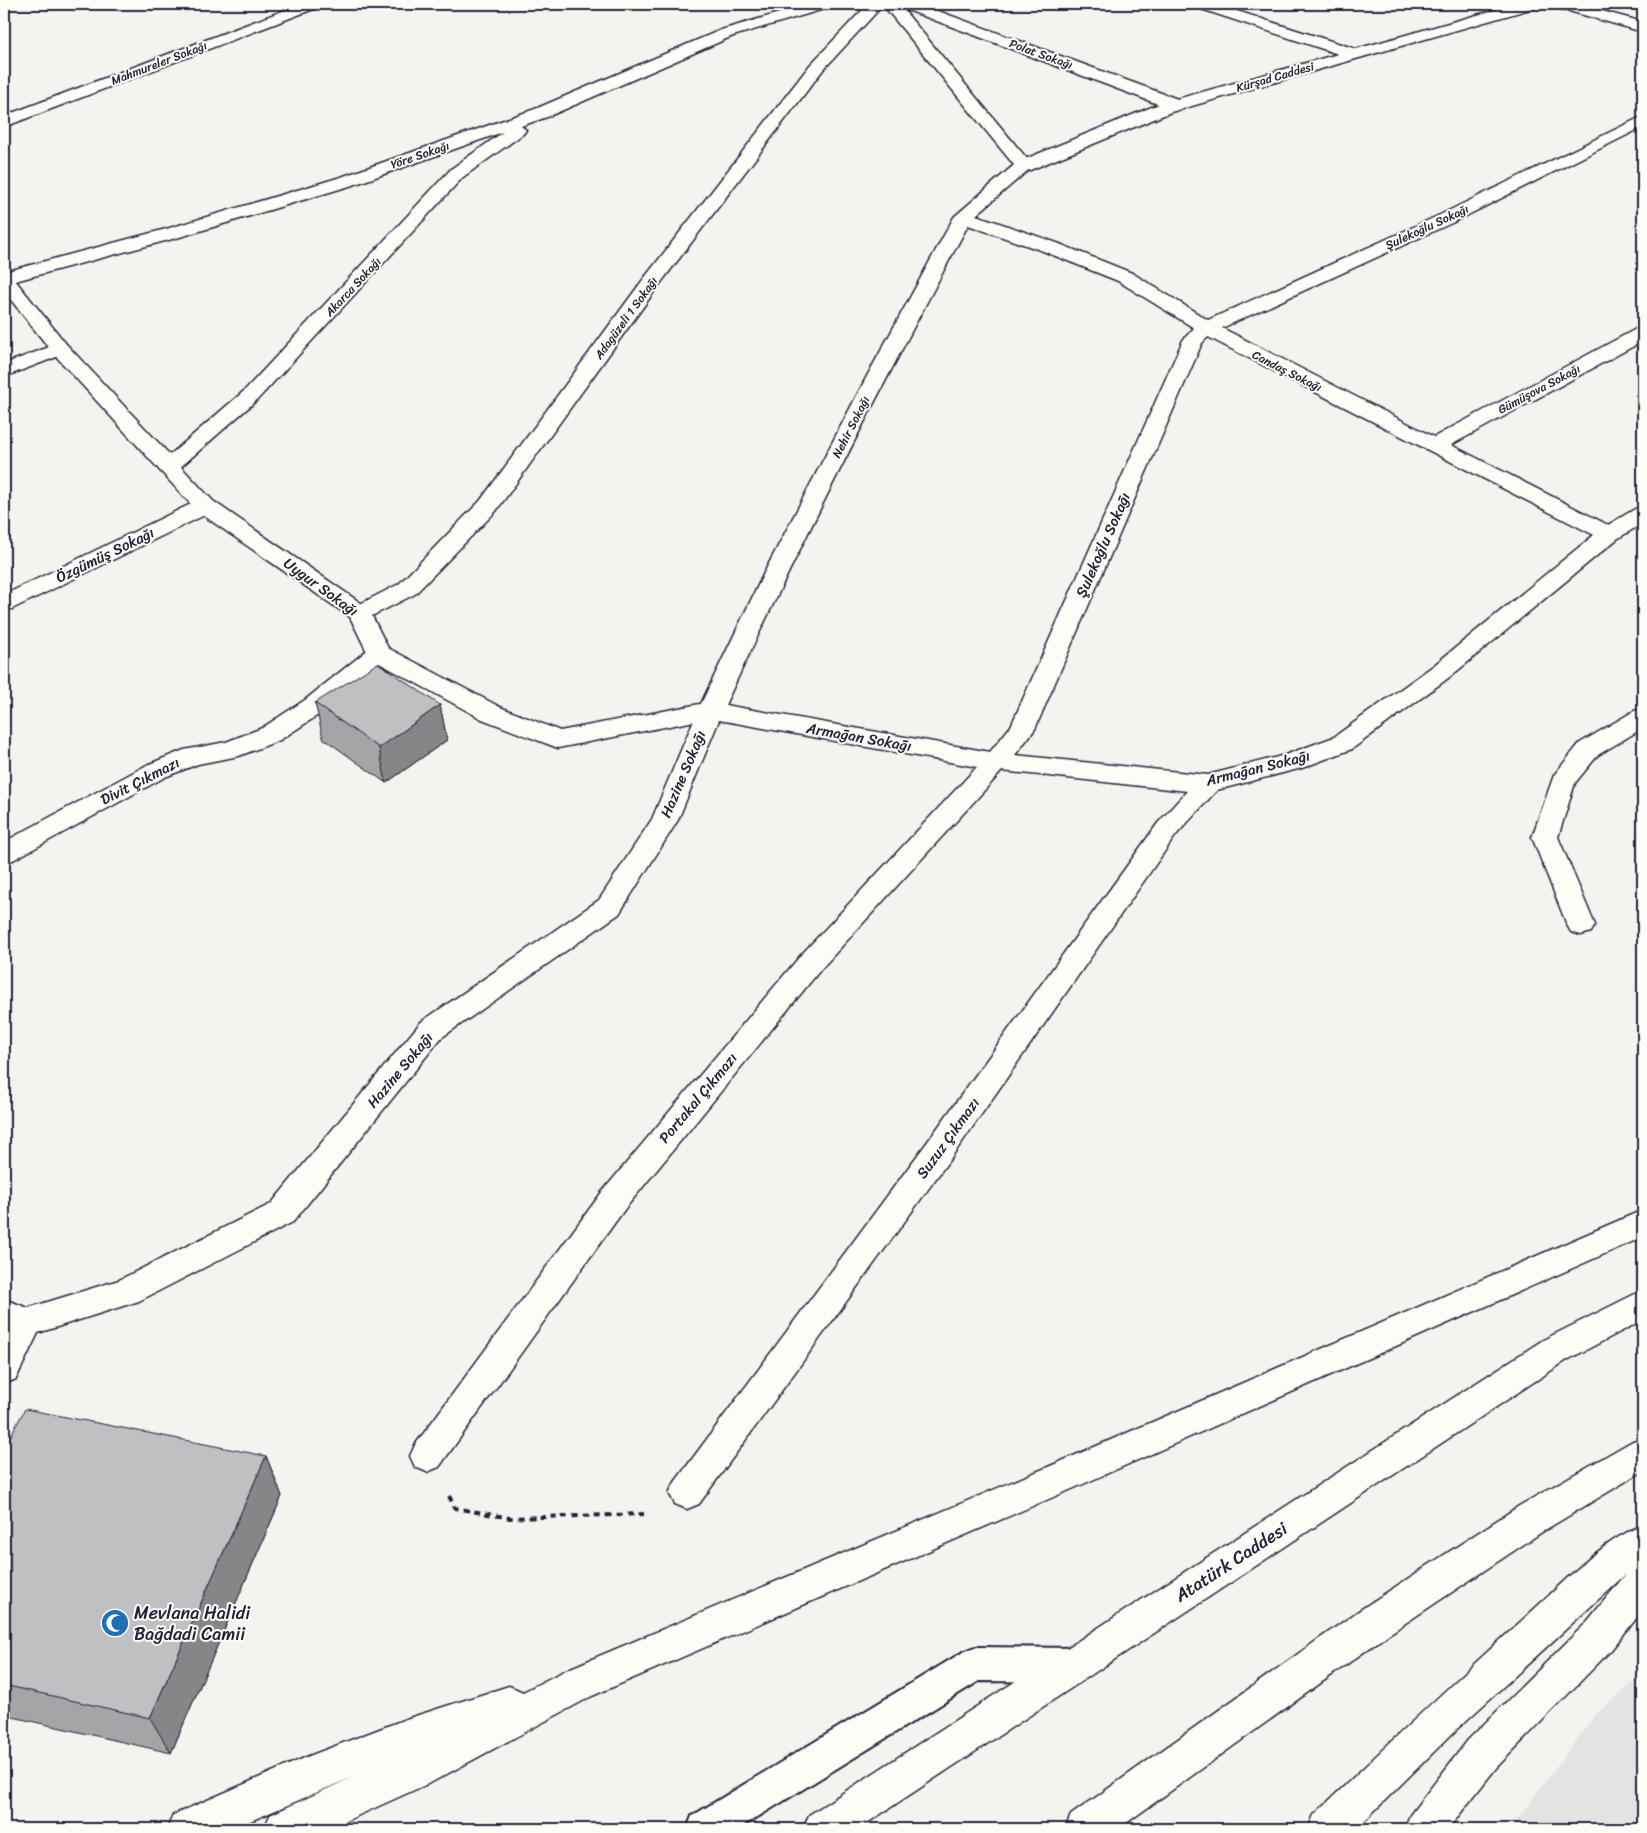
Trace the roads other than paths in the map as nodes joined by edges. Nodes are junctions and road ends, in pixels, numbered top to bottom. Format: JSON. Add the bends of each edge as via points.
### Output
{"nodes":[{"id":1,"x":314,"y":4,"type":"edge"},
{"id":2,"x":826,"y":4,"type":"edge"},
{"id":3,"x":876,"y":4,"type":"edge"},
{"id":4,"x":890,"y":4,"type":"edge"},
{"id":5,"x":905,"y":4,"type":"edge"},
{"id":6,"x":1200,"y":4,"type":"edge"},
{"id":7,"x":1532,"y":4,"type":"edge"},
{"id":8,"x":1560,"y":4,"type":"edge"},
{"id":9,"x":1643,"y":27,"type":"edge"},
{"id":10,"x":1355,"y":54,"type":"junction"},
{"id":11,"x":1177,"y":105,"type":"junction"},
{"id":12,"x":541,"y":113,"type":"junction"},
{"id":13,"x":1643,"y":121,"type":"edge"},
{"id":14,"x":4,"y":122,"type":"edge"},
{"id":15,"x":1024,"y":166,"type":"junction"},
{"id":16,"x":963,"y":217,"type":"junction"},
{"id":17,"x":4,"y":278,"type":"edge"},
{"id":18,"x":1207,"y":327,"type":"junction"},
{"id":19,"x":1643,"y":333,"type":"edge"},
{"id":20,"x":60,"y":349,"type":"junction"},
{"id":21,"x":4,"y":371,"type":"edge"},
{"id":22,"x":1435,"y":445,"type":"junction"},
{"id":23,"x":168,"y":466,"type":"junction"},
{"id":24,"x":206,"y":506,"type":"junction"},
{"id":25,"x":1643,"y":514,"type":"edge"},
{"id":26,"x":1609,"y":534,"type":"junction"},
{"id":27,"x":4,"y":604,"type":"edge"},
{"id":28,"x":360,"y":613,"type":"junction"},
{"id":29,"x":378,"y":653,"type":"junction"},
{"id":30,"x":710,"y":710,"type":"junction"},
{"id":31,"x":1643,"y":717,"type":"edge"},
{"id":32,"x":996,"y":762,"type":"junction"},
{"id":33,"x":1208,"y":784,"type":"junction"},
{"id":34,"x":4,"y":853,"type":"edge"},
{"id":35,"x":1581,"y":924,"type":"dead end"},
{"id":36,"x":1643,"y":1223,"type":"edge"},
{"id":37,"x":1643,"y":1304,"type":"edge"},
{"id":38,"x":16,"y":1318,"type":"edge"},
{"id":39,"x":4,"y":1369,"type":"edge"},
{"id":40,"x":1643,"y":1453,"type":"edge"},
{"id":41,"x":427,"y":1456,"type":"road end"},
{"id":42,"x":687,"y":1493,"type":"road end"},
{"id":43,"x":1643,"y":1542,"type":"edge"},
{"id":44,"x":1643,"y":1582,"type":"edge"},
{"id":45,"x":1074,"y":1665,"type":"junction"},
{"id":46,"x":579,"y":1683,"type":"junction"},
{"id":47,"x":188,"y":1829,"type":"edge"},
{"id":48,"x":284,"y":1829,"type":"edge"},
{"id":49,"x":706,"y":1829,"type":"edge"},
{"id":50,"x":823,"y":1829,"type":"edge"},
{"id":51,"x":1086,"y":1829,"type":"edge"},
{"id":52,"x":1328,"y":1829,"type":"edge"},
{"id":53,"x":1424,"y":1829,"type":"edge"}],
"edges":[{"from":1,"to":14,"type":"street","name":"Mahmureler Sokağı"},
{"from":2,"to":12,"type":"street","name":"Yöre Sokağı","via":[[727,33]]},
{"from":3,"to":28,"type":"street","name":"Adagüzeli 1 Sokaḡı","via":[[810,76],[650,285],[488,506],[407,589]]},
{"from":4,"to":15,"type":"street"},
{"from":5,"to":11,"type":"street","name":"Polat Sokağı"},
{"from":6,"to":10,"type":"street"},
{"from":7,"to":10,"type":"street","name":"Kürşad Caddesi"},
{"from":8,"to":9,"type":"street"},
{"from":10,"to":11,"type":"street","name":"Kürşad Caddesi"},
{"from":11,"to":15,"type":"street","name":"Kürşad Caddesi"},
{"from":12,"to":17,"type":"street","name":"Yöre Sokağı","via":[[347,181]]},
{"from":12,"to":23,"type":"street","name":"Akarca Sokağı","via":[[457,173],[252,395]]},
{"from":13,"to":18,"type":"street","name":"Şulekoğlu Sokağı","via":[[1448,218]]},
{"from":15,"to":16,"type":"street","name":"Nehir Sokağı"},
{"from":16,"to":18,"type":"street","name":"Candaş Sokağı","via":[[1125,277]]},
{"from":16,"to":30,"type":"street","name":"Nehir Sokağı","via":[[876,378]]},
{"from":17,"to":20,"type":"street","name":"Uygur Sokağı"},
{"from":18,"to":22,"type":"street","name":"Candaş Sokağı","via":[[1229,342]]},
{"from":18,"to":32,"type":"street","name":"Şulekoğlu Sokaḡı","via":[[1193,340],[1022,729]]},
{"from":19,"to":22,"type":"street","name":"Gümüşova Sokağı"},
{"from":20,"to":21,"type":"street"},
{"from":20,"to":23,"type":"street","name":"Uygur Sokağı"},
{"from":22,"to":26,"type":"street","name":"Candaş Sokağı"},
{"from":23,"to":24,"type":"street","name":"Uygur Sokağı"},
{"from":24,"to":27,"type":"street","name":"Özgümüş Sokağı"},
{"from":24,"to":28,"type":"street","name":"Uygur Sokağı"},
{"from":25,"to":26,"type":"street","name":"Armaḡan Sokaḡı"},
{"from":26,"to":33,"type":"street","name":"Armaḡan Sokaḡı","via":[[1442,671],[1342,743],[1292,762]]},
{"from":28,"to":29,"type":"street","name":"Uygur Sokağı"},
{"from":29,"to":30,"type":"street","via":[[491,713],[558,740]]},
{"from":29,"to":34,"type":"street","name":"Divit Çıkmazı","via":[[314,706],[271,734],[230,750],[193,756],[156,771]]},
{"from":30,"to":32,"type":"street","name":"Armaḡan Sokaḡı"},
{"from":30,"to":38,"type":"street","name":"Hazine Sokaḡı","via":[[665,820],[609,907],[431,1030],[282,1213],[128,1291]]},
{"from":31,"to":35,"type":"street","via":[[1589,749],[1563,781],[1545,837]]},
{"from":32,"to":33,"type":"street","name":"Armaḡan Sokaḡı"},
{"from":32,"to":41,"type":"street","name":"Portakal Çıkmazı","via":[[812,962],[613,1201]]},
{"from":33,"to":42,"type":"street","name":"Suzuz Çıkmazı","via":[[1168,828],[942,1146]]},
{"from":36,"to":46,"type":"street","via":[[1069,1474]]},
{"from":37,"to":45,"type":"street","name":"Atatürk Caddesi","via":[[1555,1350]]},
{"from":38,"to":39,"type":"street"},
{"from":40,"to":51,"type":"street","via":[[1532,1518],[1373,1623]]},
{"from":43,"to":52,"type":"street","via":[[1610,1564],[1443,1717]]},
{"from":44,"to":53,"type":"street","via":[[1598,1637],[1482,1754]]},
{"from":45,"to":49,"type":"lane","via":[[974,1664]]},
{"from":45,"to":50,"type":"street","name":"Atatürk Caddesi"},
{"from":46,"to":47,"type":"street","via":[[309,1774]]},
{"from":46,"to":48,"type":"street","via":[[418,1768]]}]}
